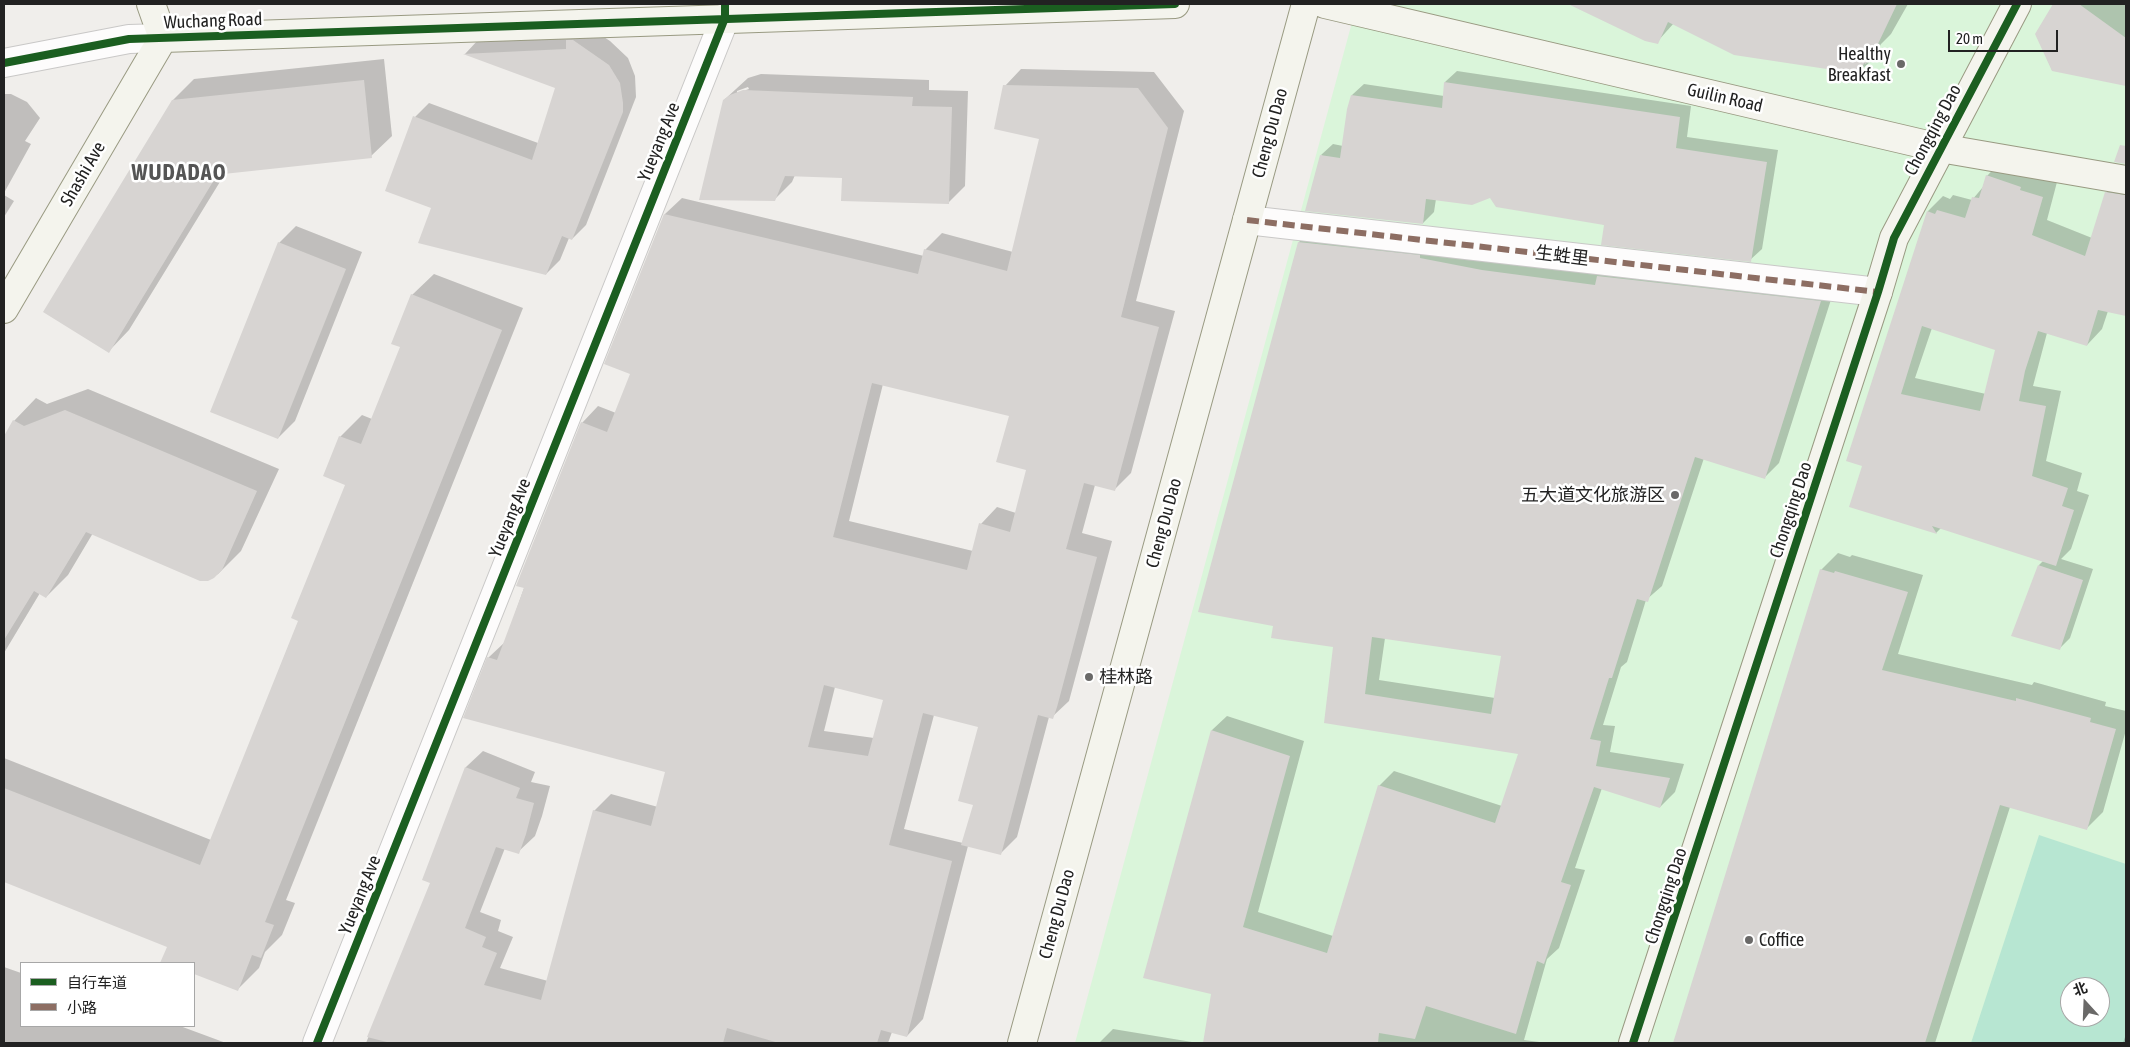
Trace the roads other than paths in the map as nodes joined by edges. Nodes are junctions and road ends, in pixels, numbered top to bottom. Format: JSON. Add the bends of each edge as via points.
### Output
{"nodes":[{"id":1,"x":150,"y":4,"type":"edge"},
{"id":2,"x":1175,"y":4,"type":"edge"},
{"id":3,"x":1306,"y":4,"type":"edge"},
{"id":4,"x":1325,"y":4,"type":"edge"},
{"id":5,"x":2017,"y":4,"type":"edge"},
{"id":6,"x":725,"y":11,"type":"edge"},
{"id":7,"x":163,"y":38,"type":"junction"},
{"id":8,"x":4,"y":63,"type":"edge"},
{"id":9,"x":1940,"y":148,"type":"junction"},
{"id":10,"x":2126,"y":180,"type":"edge"},
{"id":11,"x":1247,"y":220,"type":"junction"},
{"id":12,"x":1878,"y":292,"type":"junction"},
{"id":13,"x":4,"y":309,"type":"edge"},
{"id":14,"x":317,"y":1043,"type":"edge"},
{"id":15,"x":1022,"y":1043,"type":"edge"},
{"id":16,"x":1633,"y":1043,"type":"edge"}],
"edges":[{"from":1,"to":7,"type":"street"},
{"from":2,"to":6,"type":"street"},
{"from":3,"to":11,"type":"street","name":"Cheng Du Dao"},
{"from":4,"to":9,"type":"street","name":"Guilin Road"},
{"from":5,"to":9,"type":"street","name":"Chongqing Dao"},
{"from":6,"to":7,"type":"street","name":"Wuchang Road"},
{"from":6,"to":14,"type":"street","name":"Yueyang Ave"},
{"from":7,"to":8,"type":"street","name":"Wuchang Road","via":[[129,39]]},
{"from":7,"to":13,"type":"street","name":"Shashi Ave"},
{"from":9,"to":10,"type":"street","name":"Guilin Road"},
{"from":9,"to":12,"type":"street","name":"Chongqing Dao","via":[[1894,238]]},
{"from":11,"to":12,"type":"street","name":"生﨡里"},
{"from":11,"to":15,"type":"street","name":"Cheng Du Dao"},
{"from":12,"to":16,"type":"street","name":"Chongqing Dao"}]}
